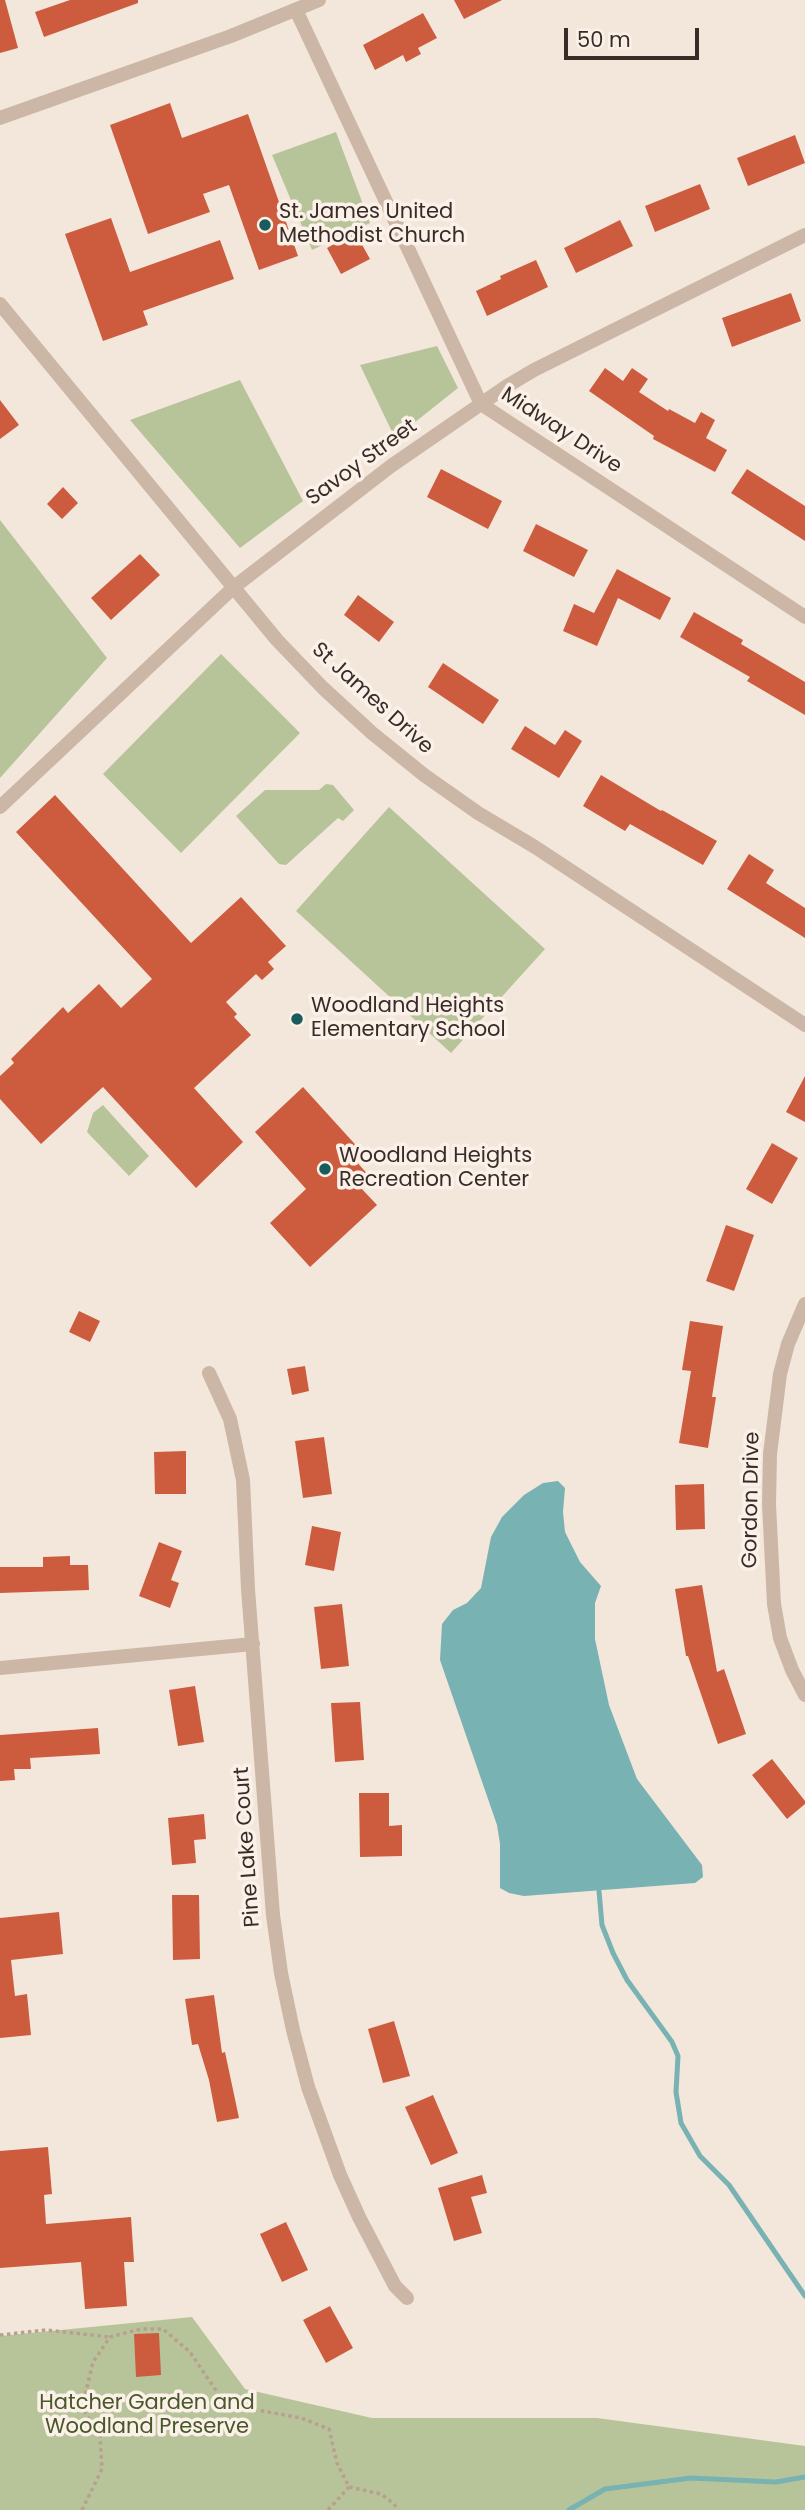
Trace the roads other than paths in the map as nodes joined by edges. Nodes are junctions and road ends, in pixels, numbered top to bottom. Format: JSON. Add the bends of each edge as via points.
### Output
{"nodes":[{"id":1,"x":319,"y":0,"type":"edge"},
{"id":2,"x":296,"y":10,"type":"junction"},
{"id":3,"x":0,"y":118,"type":"edge"},
{"id":4,"x":805,"y":235,"type":"edge"},
{"id":5,"x":0,"y":304,"type":"edge"},
{"id":6,"x":481,"y":404,"type":"junction"},
{"id":7,"x":234,"y":587,"type":"junction"},
{"id":8,"x":805,"y":617,"type":"edge"},
{"id":9,"x":0,"y":807,"type":"edge"},
{"id":10,"x":805,"y":1026,"type":"edge"},
{"id":11,"x":805,"y":1304,"type":"edge"},
{"id":12,"x":209,"y":1373,"type":"dead end"},
{"id":13,"x":253,"y":1644,"type":"junction"},
{"id":14,"x":0,"y":1668,"type":"edge"},
{"id":15,"x":805,"y":1695,"type":"edge"},
{"id":16,"x":407,"y":2298,"type":"dead end"}],
"edges":[{"from":1,"to":2,"type":"street"},
{"from":2,"to":3,"type":"street"},
{"from":2,"to":6,"type":"street","name":"Midway Drive"},
{"from":4,"to":6,"type":"street","name":"Savoy Street","via":[[534,370]]},
{"from":5,"to":7,"type":"street","name":"St James Drive"},
{"from":6,"to":7,"type":"street","name":"Savoy Street","via":[[391,466]]},
{"from":6,"to":8,"type":"street","name":"Midway Drive"},
{"from":7,"to":9,"type":"street","name":"Savoy Street"},
{"from":7,"to":10,"type":"street","name":"St James Drive","via":[[323,688],[424,775]]},
{"from":11,"to":15,"type":"street","name":"Gordon Drive","via":[[780,1374],[769,1504],[780,1638]]},
{"from":12,"to":13,"type":"street","name":"Pine Lake Court","via":[[230,1419],[243,1480]]},
{"from":13,"to":14,"type":"street"},
{"from":13,"to":16,"type":"street","name":"Pine Lake Court","via":[[273,1915],[293,2030],[340,2175],[395,2286]]}]}
